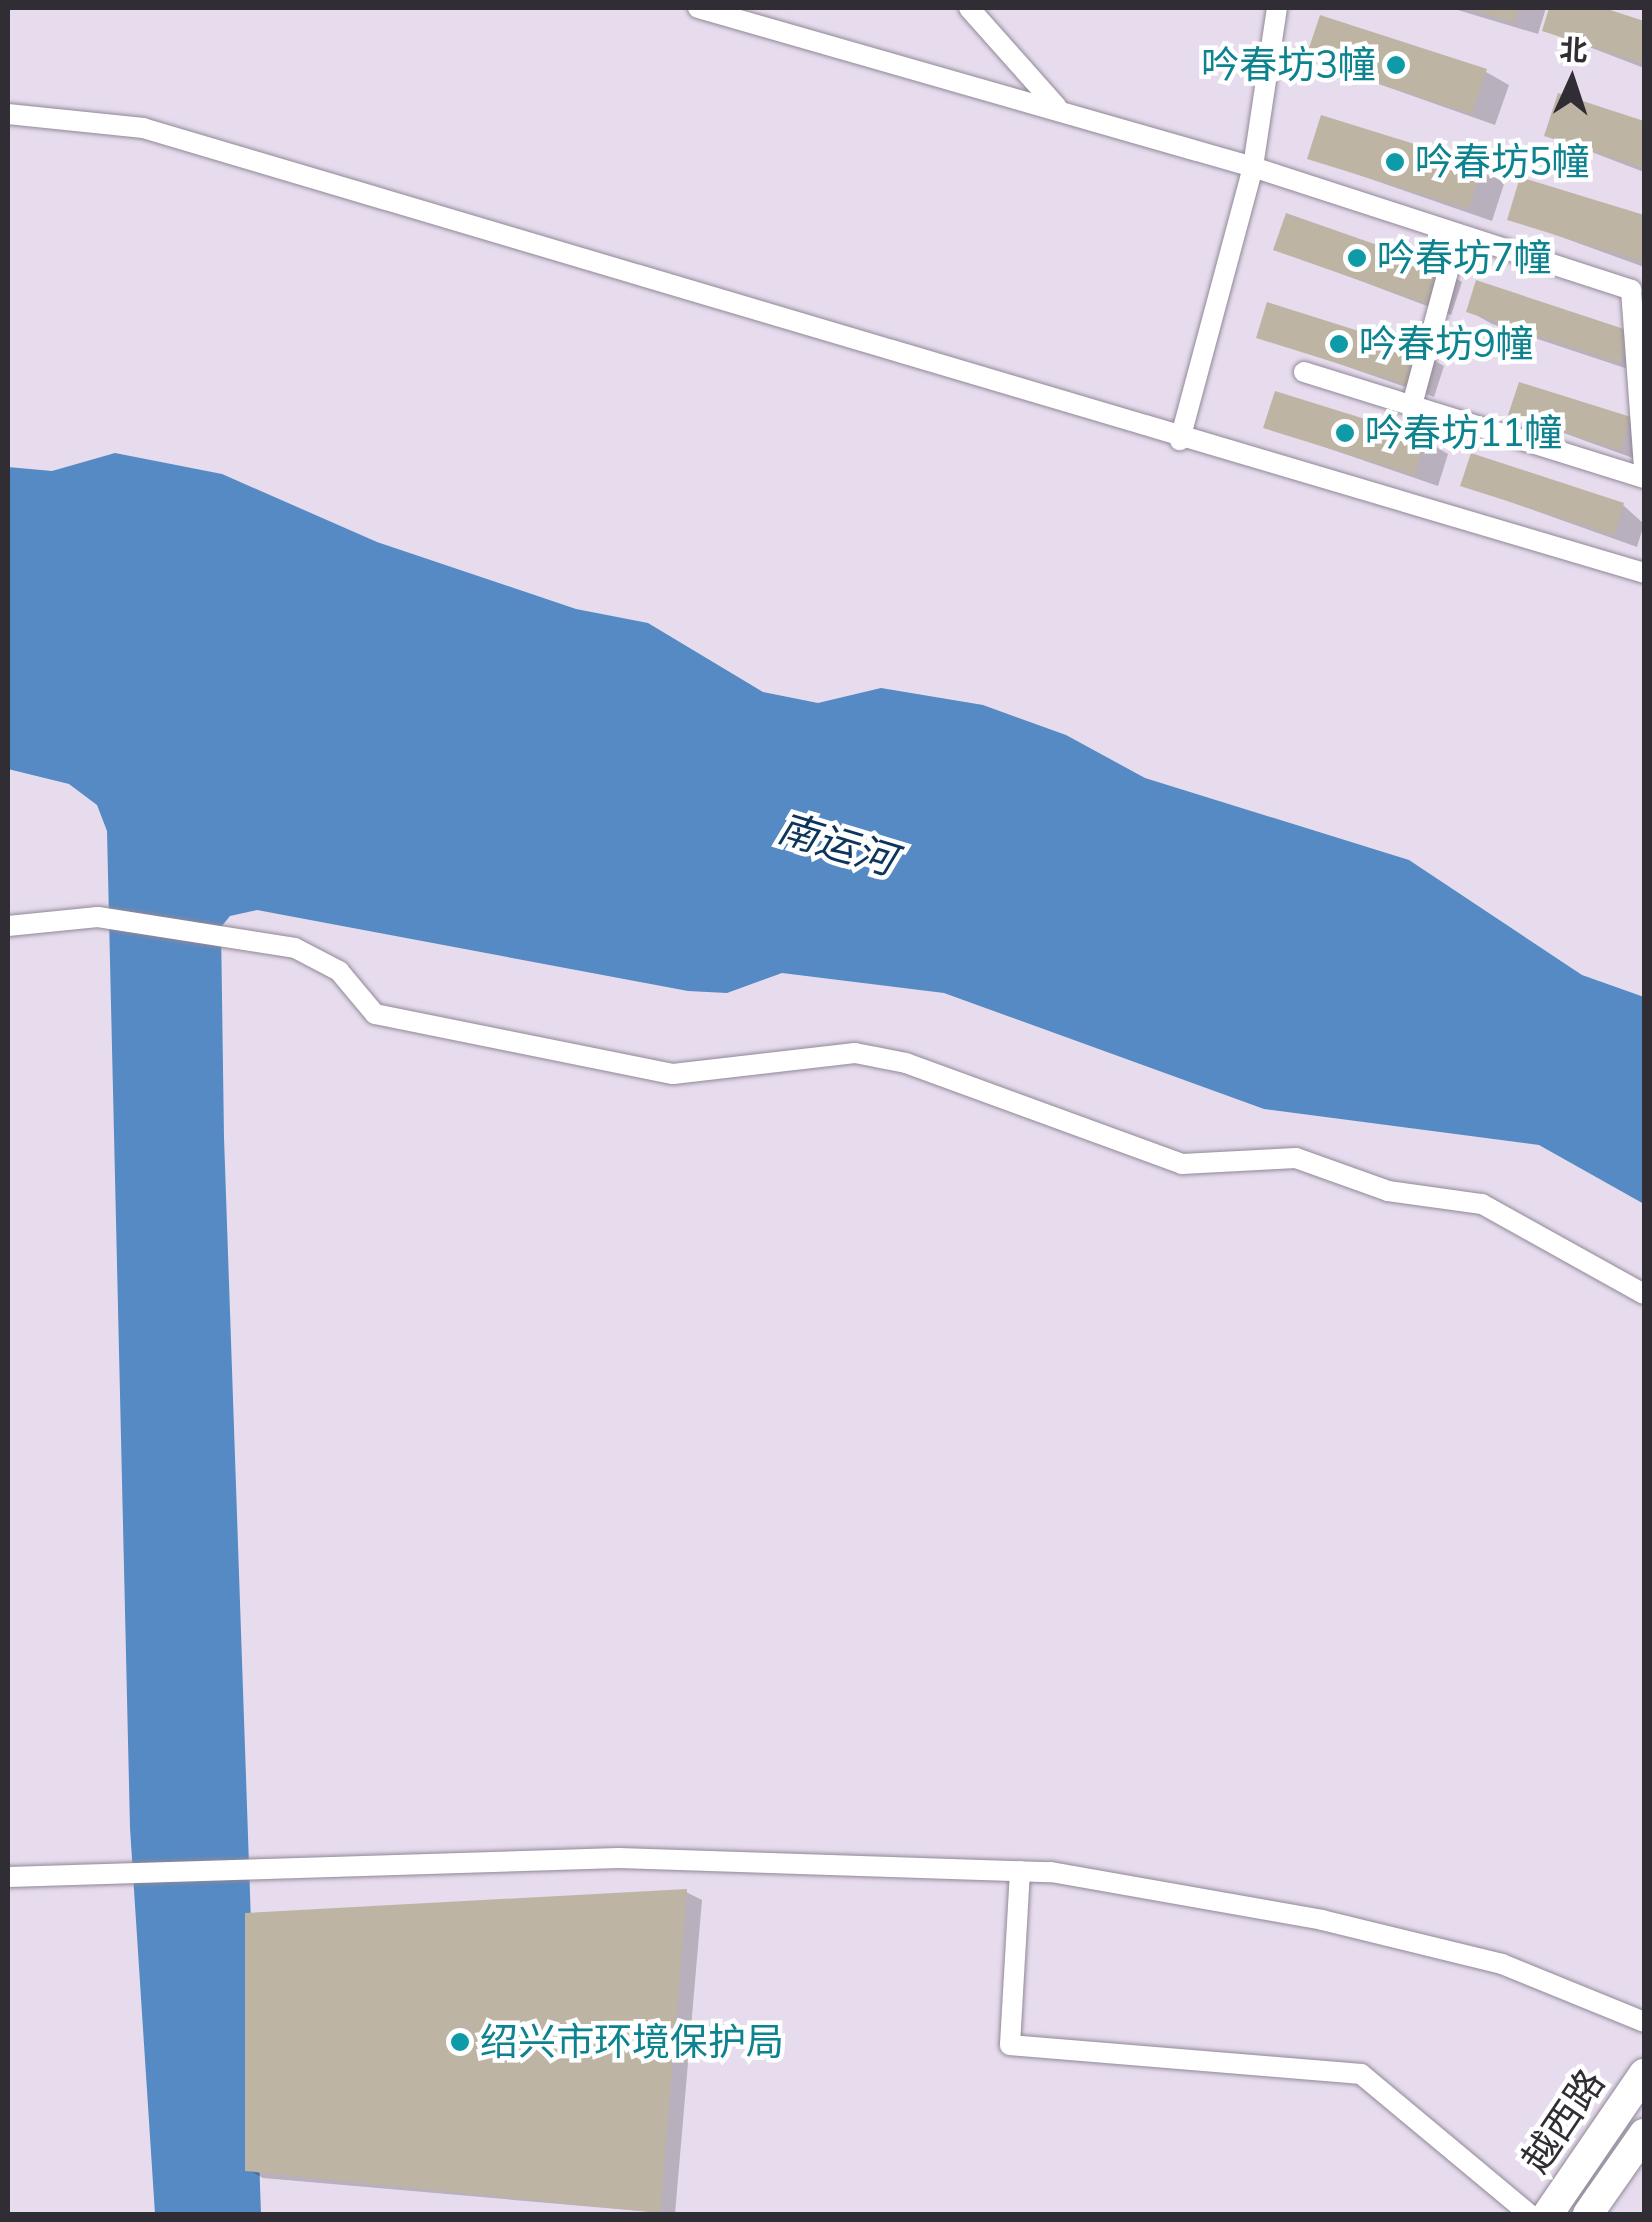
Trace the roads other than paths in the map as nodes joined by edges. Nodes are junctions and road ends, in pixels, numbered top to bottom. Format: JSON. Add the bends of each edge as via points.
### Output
{"nodes":[{"id":1,"x":703,"y":8,"type":"edge"},
{"id":2,"x":968,"y":8,"type":"edge"},
{"id":3,"x":1277,"y":8,"type":"edge"},
{"id":4,"x":1058,"y":108,"type":"junction"},
{"id":5,"x":8,"y":114,"type":"edge"},
{"id":6,"x":1253,"y":167,"type":"junction"},
{"id":7,"x":1458,"y":235,"type":"junction"},
{"id":8,"x":1304,"y":372,"type":"dead end"},
{"id":9,"x":1412,"y":406,"type":"junction"},
{"id":10,"x":1180,"y":440,"type":"junction"},
{"id":11,"x":1644,"y":469,"type":"edge"},
{"id":12,"x":1644,"y":478,"type":"edge"},
{"id":13,"x":1644,"y":573,"type":"edge"},
{"id":14,"x":8,"y":926,"type":"edge"},
{"id":15,"x":1644,"y":1294,"type":"edge"},
{"id":16,"x":1020,"y":1871,"type":"junction"},
{"id":17,"x":8,"y":1877,"type":"edge"},
{"id":18,"x":1644,"y":2022,"type":"edge"},
{"id":19,"x":1644,"y":2074,"type":"edge"},
{"id":20,"x":1644,"y":2134,"type":"edge"},
{"id":21,"x":1529,"y":2214,"type":"edge"},
{"id":22,"x":1548,"y":2214,"type":"edge"},
{"id":23,"x":1588,"y":2214,"type":"edge"}],
"edges":[{"from":1,"to":4,"type":"street"},
{"from":2,"to":4,"type":"street"},
{"from":3,"to":6,"type":"street"},
{"from":4,"to":6,"type":"street"},
{"from":5,"to":10,"type":"street","via":[[143,128]]},
{"from":6,"to":7,"type":"street"},
{"from":6,"to":10,"type":"street"},
{"from":7,"to":9,"type":"street"},
{"from":7,"to":11,"type":"street","via":[[1631,290]]},
{"from":8,"to":9,"type":"street"},
{"from":9,"to":12,"type":"street"},
{"from":10,"to":13,"type":"street"},
{"from":14,"to":15,"type":"street","via":[[98,917],[294,948],[338,971],[375,1014],[673,1074],[855,1054],[906,1063],[1182,1164],[1296,1158],[1388,1191],[1482,1204]]},
{"from":16,"to":17,"type":"street","via":[[620,1858]]},
{"from":16,"to":18,"type":"street","via":[[1340,1924],[1502,1964]]},
{"from":16,"to":21,"type":"street","via":[[1010,2045],[1361,2074]]},
{"from":19,"to":22,"type":"main road","name":"越西路"},
{"from":20,"to":23,"type":"main road","name":"越西路"}]}
